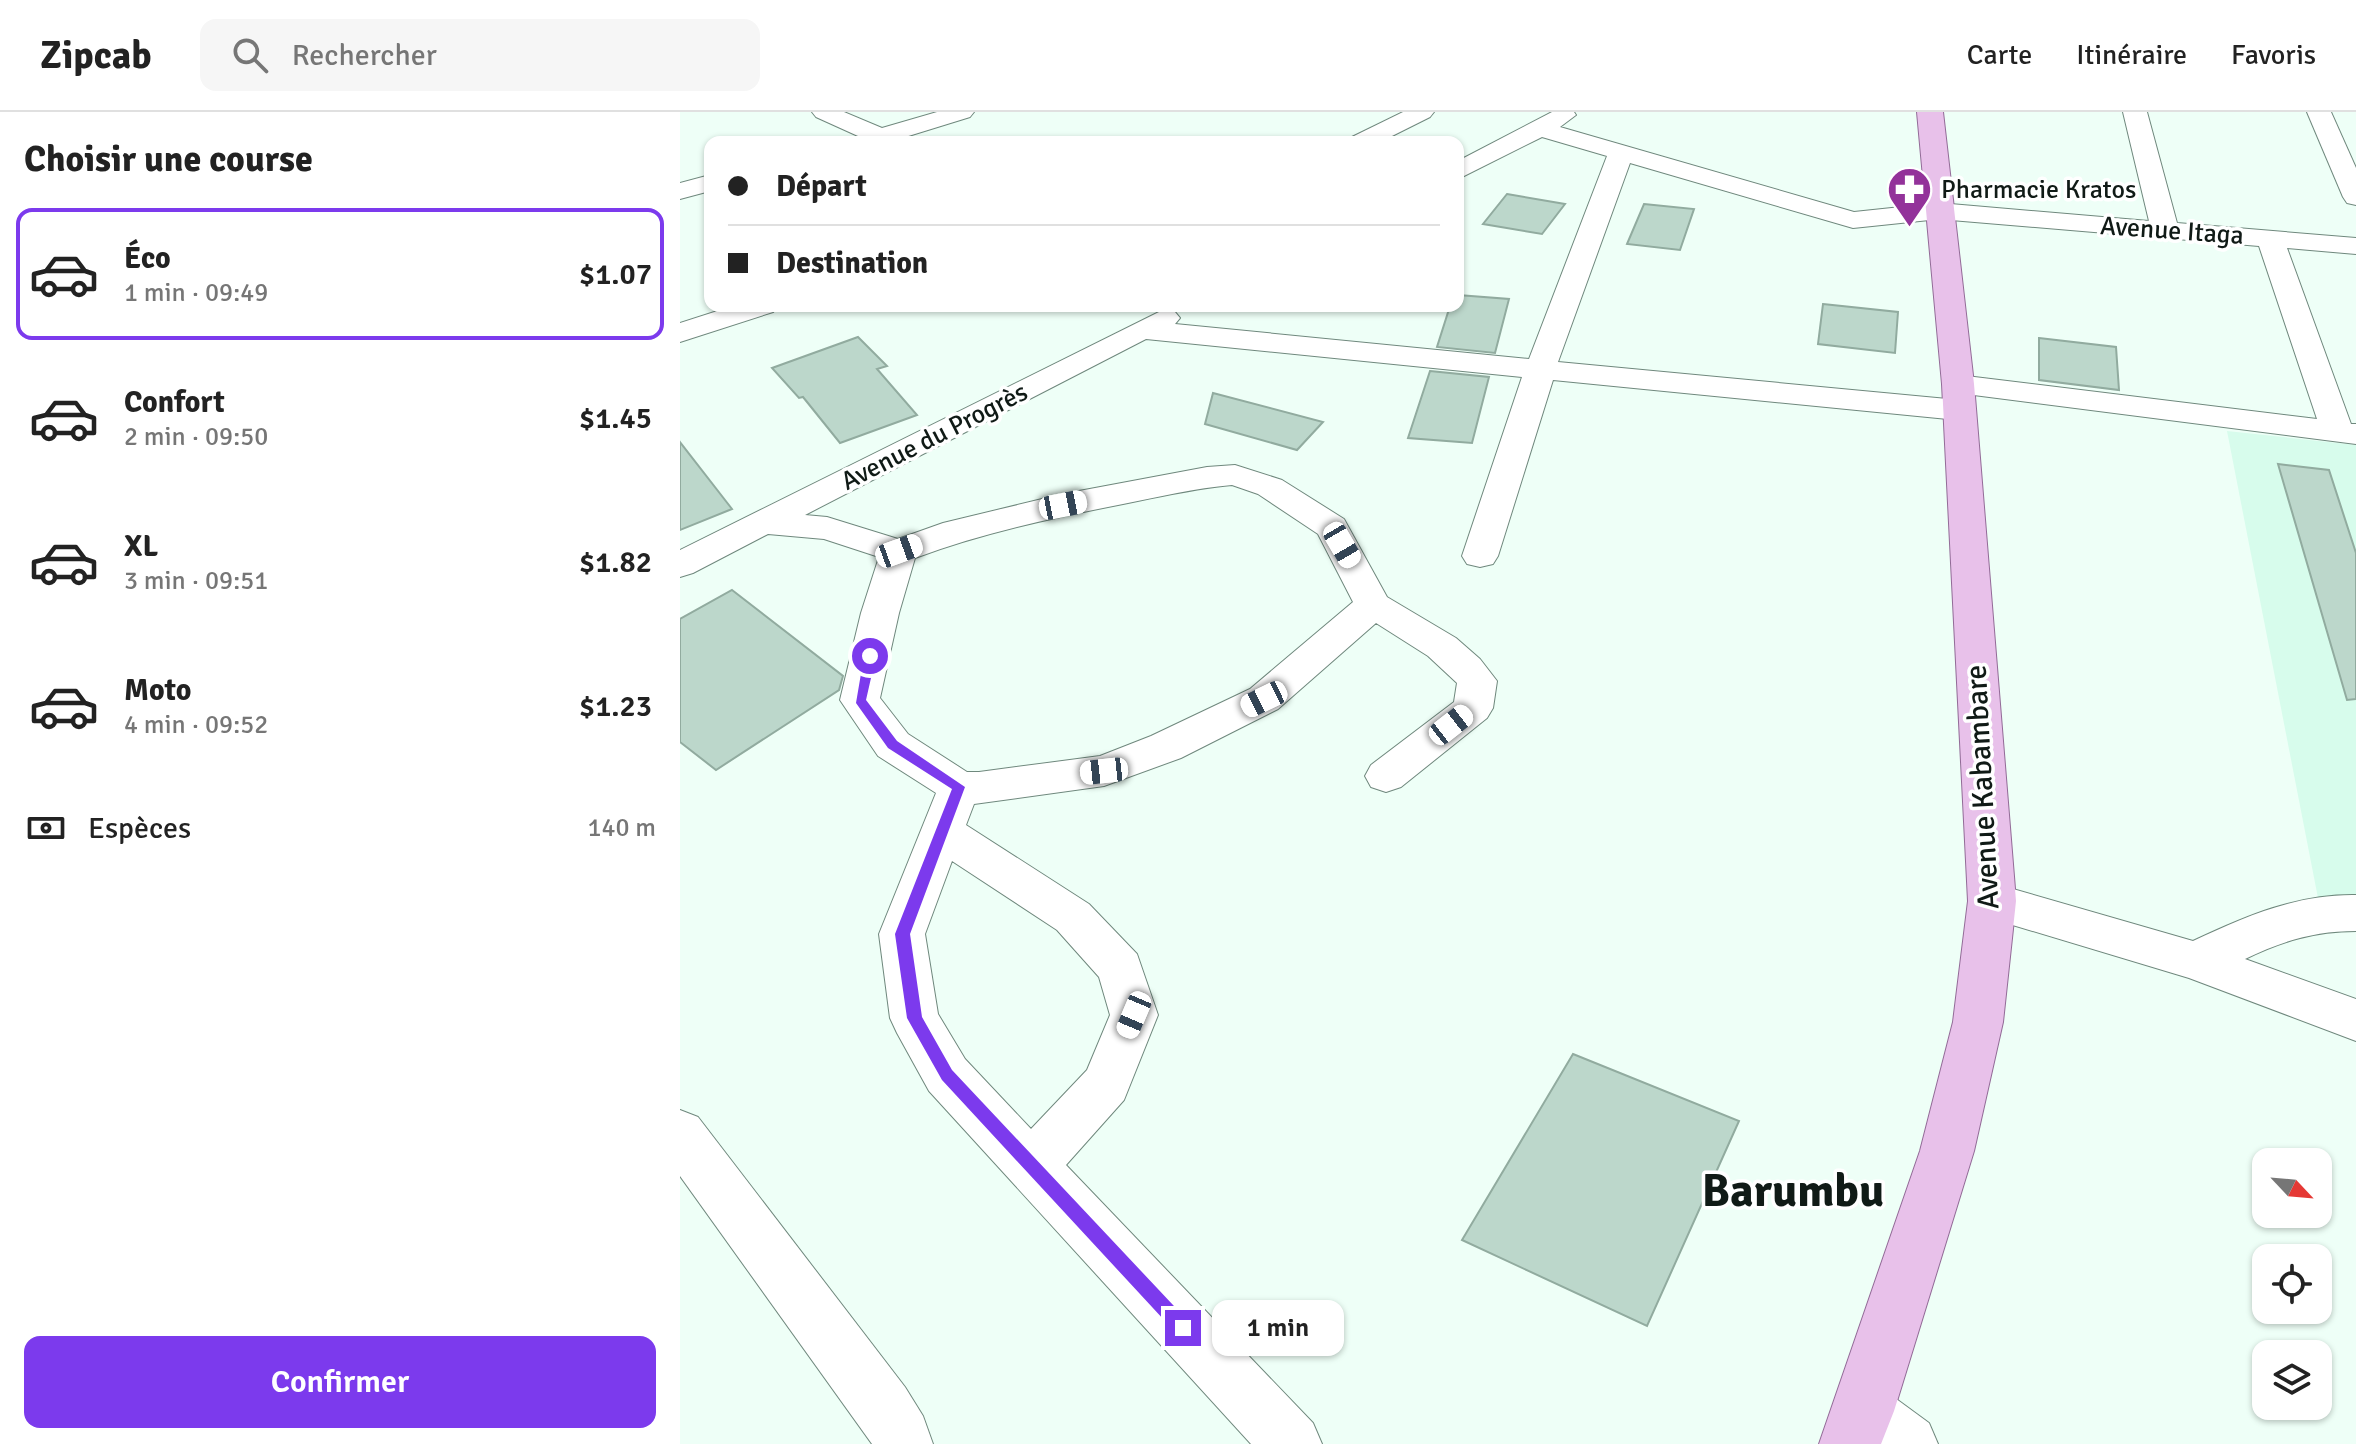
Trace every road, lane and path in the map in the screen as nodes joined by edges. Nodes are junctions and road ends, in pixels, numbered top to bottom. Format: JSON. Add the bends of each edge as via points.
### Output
{"nodes":[{"id":1,"x":824,"y":112,"type":"edge"},
{"id":2,"x":962,"y":112,"type":"edge"},
{"id":3,"x":1422,"y":112,"type":"edge"},
{"id":4,"x":1568,"y":112,"type":"edge"},
{"id":5,"x":1930,"y":112,"type":"edge"},
{"id":6,"x":2135,"y":112,"type":"edge"},
{"id":7,"x":2319,"y":112,"type":"edge"},
{"id":8,"x":1542,"y":129,"type":"junction"},
{"id":9,"x":871,"y":136,"type":"edge"},
{"id":10,"x":891,"y":136,"type":"edge"},
{"id":11,"x":1373,"y":136,"type":"edge"},
{"id":12,"x":1621,"y":153,"type":"junction"},
{"id":13,"x":1464,"y":168,"type":"edge"},
{"id":14,"x":704,"y":185,"type":"edge"},
{"id":15,"x":680,"y":191,"type":"edge"},
{"id":16,"x":2356,"y":197,"type":"edge"},
{"id":17,"x":1939,"y":211,"type":"junction"},
{"id":18,"x":2165,"y":229,"type":"junction"},
{"id":19,"x":2270,"y":238,"type":"junction"},
{"id":20,"x":2356,"y":246,"type":"edge"},
{"id":21,"x":745,"y":312,"type":"edge"},
{"id":22,"x":1176,"y":312,"type":"edge"},
{"id":23,"x":1141,"y":330,"type":"junction"},
{"id":24,"x":680,"y":333,"type":"edge"},
{"id":25,"x":1541,"y":367,"type":"junction"},
{"id":26,"x":1958,"y":397,"type":"junction"},
{"id":27,"x":2347,"y":433,"type":"edge"},
{"id":28,"x":762,"y":523,"type":"junction"},
{"id":29,"x":899,"y":551,"type":"junction"},
{"id":30,"x":1480,"y":556,"type":"dead end"},
{"id":31,"x":680,"y":565,"type":"edge"},
{"id":32,"x":1373,"y":605,"type":"junction"},
{"id":33,"x":1386,"y":776,"type":"dead end"},
{"id":34,"x":950,"y":810,"type":"junction"},
{"id":35,"x":1992,"y":901,"type":"junction"},
{"id":36,"x":2356,"y":913,"type":"edge"},
{"id":37,"x":2196,"y":961,"type":"junction"},
{"id":38,"x":2356,"y":1020,"type":"edge"},
{"id":39,"x":680,"y":1134,"type":"edge"},
{"id":40,"x":1032,"y":1165,"type":"junction"},
{"id":41,"x":1874,"y":1433,"type":"edge"},
{"id":42,"x":903,"y":1444,"type":"edge"},
{"id":43,"x":1292,"y":1444,"type":"edge"}],
"edges":[{"from":1,"to":9,"type":"street"},
{"from":2,"to":10,"type":"street"},
{"from":3,"to":11,"type":"street"},
{"from":4,"to":8,"type":"street"},
{"from":5,"to":17,"type":"main road","name":"Avenue Kabambare"},
{"from":6,"to":18,"type":"street"},
{"from":7,"to":16,"type":"street"},
{"from":8,"to":12,"type":"street","name":"Avenue Itaga"},
{"from":8,"to":13,"type":"street"},
{"from":12,"to":17,"type":"street","name":"Avenue Itaga","via":[[1853,220]]},
{"from":12,"to":25,"type":"street"},
{"from":14,"to":15,"type":"street"},
{"from":17,"to":18,"type":"street","name":"Avenue Itaga"},
{"from":17,"to":26,"type":"main road","name":"Avenue Kabambare"},
{"from":18,"to":19,"type":"street","name":"Avenue Itaga"},
{"from":19,"to":20,"type":"street","name":"Avenue Itaga"},
{"from":19,"to":27,"type":"street"},
{"from":21,"to":24,"type":"street"},
{"from":22,"to":23,"type":"street","name":"Avenue du Progrès"},
{"from":23,"to":25,"type":"street"},
{"from":23,"to":28,"type":"street","name":"Avenue du Progrès"},
{"from":25,"to":26,"type":"street"},
{"from":25,"to":30,"type":"street"},
{"from":26,"to":27,"type":"street"},
{"from":26,"to":35,"type":"main road","name":"Avenue Kabambare"},
{"from":28,"to":29,"type":"street","via":[[827,528]]},
{"from":28,"to":31,"type":"street","name":"Avenue du Progrès"},
{"from":29,"to":32,"type":"street","via":[[955,531],[1063,505],[1235,475],[1270,487],[1332,527]]},
{"from":29,"to":34,"type":"street","via":[[860,700]]},
{"from":32,"to":33,"type":"street","via":[[1459,658],[1477,681],[1473,708]]},
{"from":32,"to":34,"type":"street","via":[[1264,699],[1166,747],[1104,771],[979,788]]},
{"from":34,"to":40,"type":"street","via":[[902,934],[914,1018],[947,1075]]},
{"from":34,"to":40,"type":"street","via":[[1073,917],[1120,968],[1134,1015],[1106,1084]]},
{"from":35,"to":37,"type":"street"},
{"from":35,"to":41,"type":"main road","name":"Avenue Kabambare","via":[[1978,1022]]},
{"from":36,"to":37,"type":"street","via":[[2283,921]]},
{"from":37,"to":38,"type":"street"},
{"from":39,"to":42,"type":"street","via":[[884,1408]]},
{"from":40,"to":43,"type":"street"}]}
